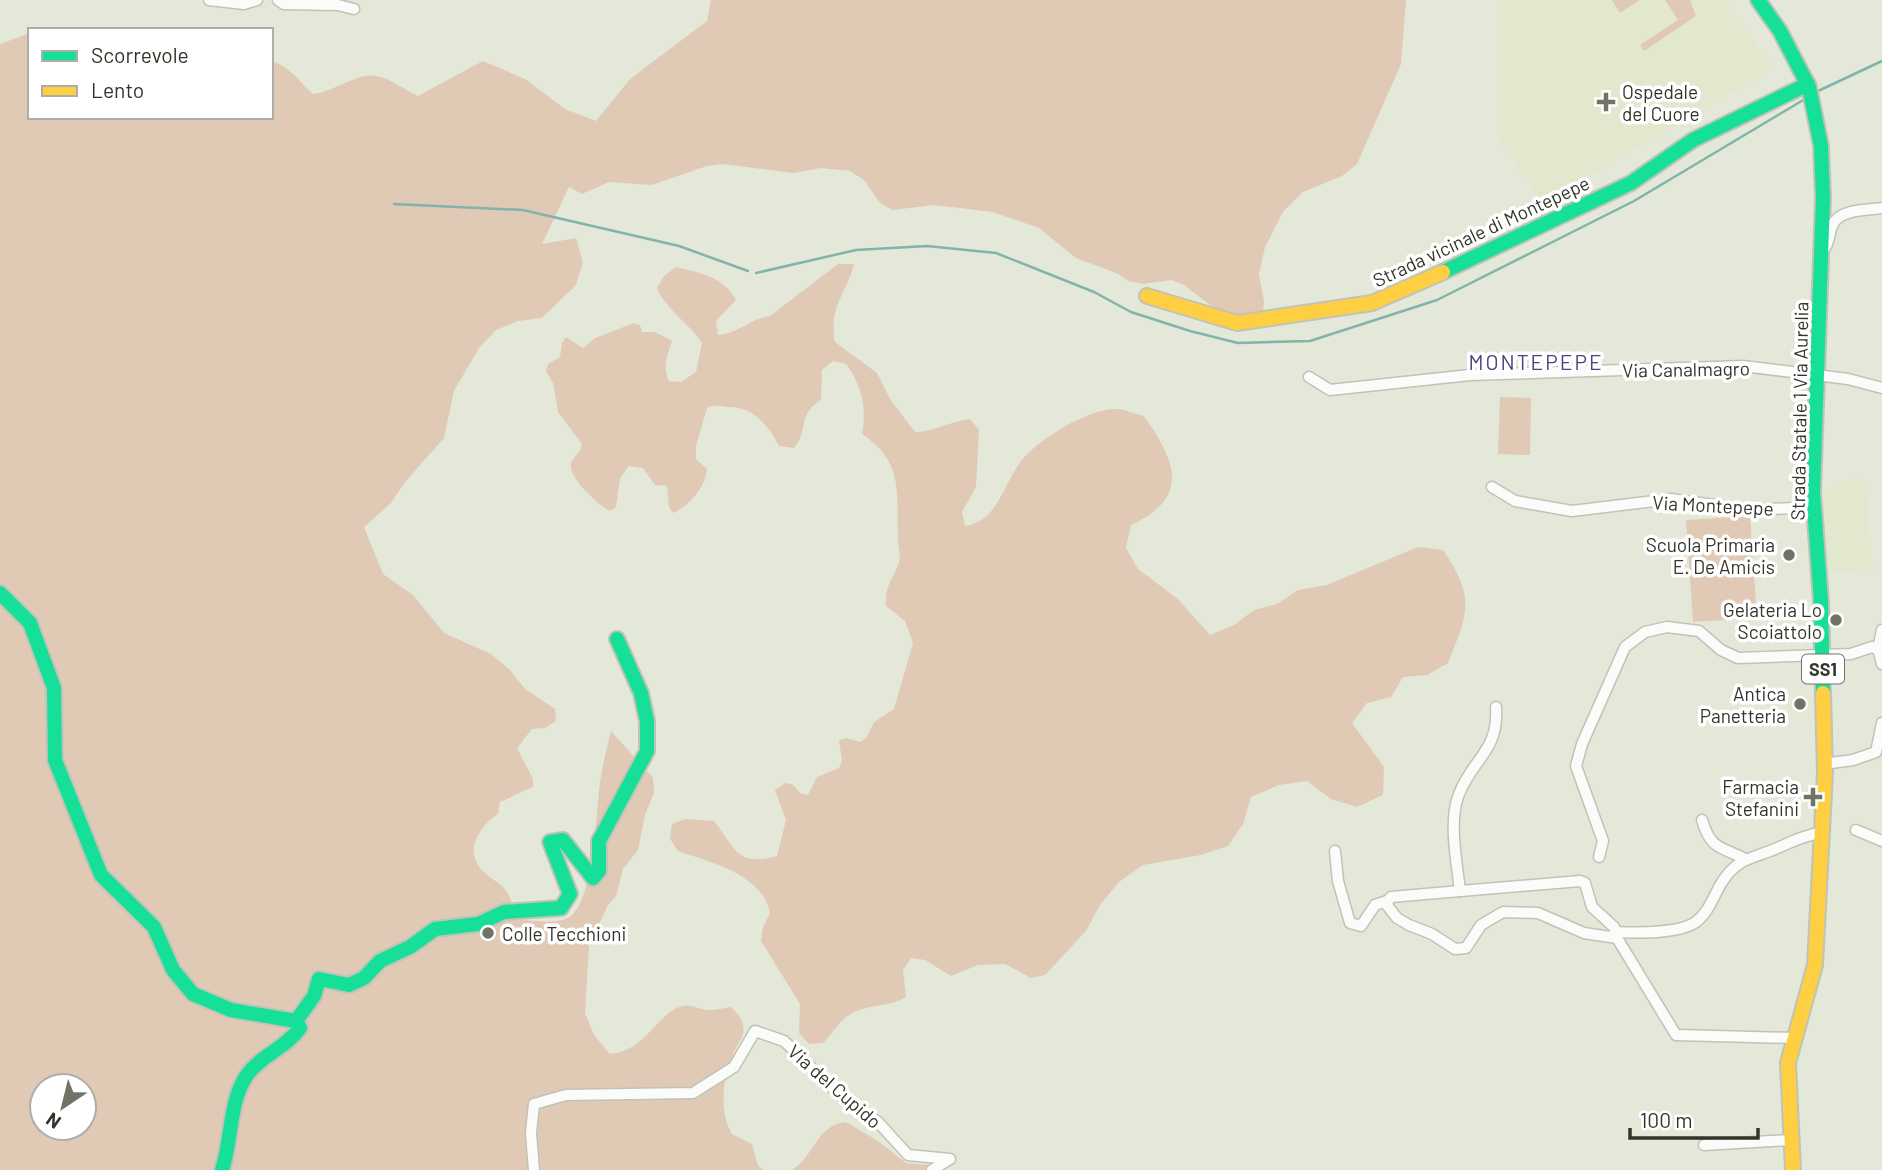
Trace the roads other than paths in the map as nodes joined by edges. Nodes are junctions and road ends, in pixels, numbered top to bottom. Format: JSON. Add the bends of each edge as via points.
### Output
{"nodes":[{"id":1,"x":209,"y":0,"type":"edge"},
{"id":2,"x":257,"y":0,"type":"edge"},
{"id":3,"x":278,"y":0,"type":"edge"},
{"id":4,"x":1758,"y":0,"type":"edge"},
{"id":5,"x":354,"y":9,"type":"dead end"},
{"id":6,"x":1810,"y":91,"type":"junction"},
{"id":7,"x":1882,"y":208,"type":"edge"},
{"id":8,"x":1823,"y":251,"type":"junction"},
{"id":9,"x":1147,"y":296,"type":"dead end"},
{"id":10,"x":1816,"y":375,"type":"junction"},
{"id":11,"x":1309,"y":377,"type":"dead end"},
{"id":12,"x":1882,"y":388,"type":"edge"},
{"id":13,"x":1492,"y":487,"type":"dead end"},
{"id":14,"x":1814,"y":507,"type":"junction"},
{"id":15,"x":0,"y":593,"type":"edge"},
{"id":16,"x":1882,"y":630,"type":"edge"},
{"id":17,"x":617,"y":639,"type":"dead end"},
{"id":18,"x":1878,"y":649,"type":"junction"},
{"id":19,"x":1822,"y":653,"type":"junction"},
{"id":20,"x":1882,"y":664,"type":"edge"},
{"id":21,"x":1496,"y":707,"type":"dead end"},
{"id":22,"x":1882,"y":723,"type":"edge"},
{"id":23,"x":1824,"y":764,"type":"junction"},
{"id":24,"x":1702,"y":820,"type":"dead end"},
{"id":25,"x":1856,"y":830,"type":"dead end"},
{"id":26,"x":1820,"y":834,"type":"junction"},
{"id":27,"x":1882,"y":841,"type":"edge"},
{"id":28,"x":1335,"y":851,"type":"dead end"},
{"id":29,"x":1599,"y":857,"type":"dead end"},
{"id":30,"x":1745,"y":859,"type":"junction"},
{"id":31,"x":1460,"y":891,"type":"junction"},
{"id":32,"x":1387,"y":901,"type":"junction"},
{"id":33,"x":1617,"y":935,"type":"junction"},
{"id":34,"x":296,"y":1021,"type":"junction"},
{"id":35,"x":1793,"y":1038,"type":"junction"},
{"id":36,"x":1790,"y":1140,"type":"junction"},
{"id":37,"x":1704,"y":1145,"type":"dead end"},
{"id":38,"x":222,"y":1170,"type":"edge"},
{"id":39,"x":534,"y":1170,"type":"edge"},
{"id":40,"x":932,"y":1170,"type":"edge"},
{"id":41,"x":1793,"y":1170,"type":"edge"}],
"edges":[{"from":1,"to":2,"type":"street","via":[[244,4]]},
{"from":3,"to":5,"type":"street"},
{"from":4,"to":6,"type":"street","name":"Strada Statale 1 Via Aurelia","number":"SS1","via":[[1780,31]]},
{"from":6,"to":8,"type":"street","name":"Strada Statale 1 Via Aurelia","number":"SS1","via":[[1821,146]]},
{"from":6,"to":9,"type":"street","name":"Strada vicinale di Montepepe","via":[[1693,139],[1631,183],[1372,303],[1237,323]]},
{"from":7,"to":8,"type":"street","via":[[1842,215],[1832,225],[1830,242]]},
{"from":8,"to":10,"type":"street","name":"Strada Statale 1 Via Aurelia","number":"SS1"},
{"from":10,"to":11,"type":"street","name":"Via Canalmagro","via":[[1743,366],[1470,375],[1330,390]]},
{"from":10,"to":12,"type":"street","name":"Via Canalmagro"},
{"from":10,"to":14,"type":"street","name":"Strada Statale 1 Via Aurelia","number":"SS1"},
{"from":13,"to":14,"type":"street","name":"Via Montepepe","via":[[1515,501],[1572,511],[1671,499],[1751,510]]},
{"from":14,"to":19,"type":"street","name":"Strada Statale 1 Via Aurelia","number":"SS1"},
{"from":15,"to":34,"type":"street","via":[[30,623],[54,688],[55,760],[101,875],[154,927],[173,970],[192,994],[231,1010]]},
{"from":16,"to":18,"type":"street"},
{"from":17,"to":34,"type":"street","via":[[648,711],[647,751],[600,841],[598,871],[593,878],[563,840],[550,842],[570,894],[562,908],[504,912],[478,924],[435,929],[349,985],[319,979],[314,996]]},
{"from":18,"to":19,"type":"street"},
{"from":18,"to":20,"type":"street"},
{"from":19,"to":23,"type":"street","name":"Strada Statale 1 Via Aurelia","number":"SS1"},
{"from":19,"to":29,"type":"street","via":[[1738,658],[1699,631],[1682,627],[1645,632],[1631,640],[1576,766],[1603,841]]},
{"from":21,"to":31,"type":"street","via":[[1490,749],[1464,784],[1456,806]]},
{"from":22,"to":23,"type":"street","via":[[1876,752]]},
{"from":23,"to":26,"type":"street","name":"Strada Statale 1 Via Aurelia","number":"SS1"},
{"from":24,"to":30,"type":"street","via":[[1712,843]]},
{"from":25,"to":27,"type":"street"},
{"from":26,"to":30,"type":"street","via":[[1798,836]]},
{"from":26,"to":35,"type":"street","name":"Strada Statale 1 Via Aurelia","number":"SS1","via":[[1815,965]]},
{"from":28,"to":32,"type":"street","via":[[1350,923],[1361,926],[1375,905]]},
{"from":30,"to":33,"type":"street","via":[[1728,873],[1695,922]]},
{"from":31,"to":32,"type":"street","via":[[1396,896]]},
{"from":31,"to":33,"type":"street","via":[[1580,881],[1585,883],[1596,912]]},
{"from":32,"to":33,"type":"street","via":[[1388,910],[1397,918],[1455,949],[1466,948],[1481,925],[1503,912],[1538,914],[1584,933]]},
{"from":33,"to":35,"type":"street","via":[[1676,1035]]},
{"from":34,"to":38,"type":"street","via":[[300,1028],[293,1040],[263,1059],[240,1087]]},
{"from":35,"to":36,"type":"street","name":"Strada Statale 1 Via Aurelia","number":"SS1","via":[[1787,1086]]},
{"from":36,"to":37,"type":"street"},
{"from":36,"to":41,"type":"street","name":"Strada Statale 1 Via Aurelia","number":"SS1"},
{"from":39,"to":40,"type":"street","name":"Via del Cupido","via":[[534,1104],[566,1095],[693,1093],[734,1067],[755,1031],[784,1041],[847,1102],[878,1122],[908,1155],[950,1159]]}]}
